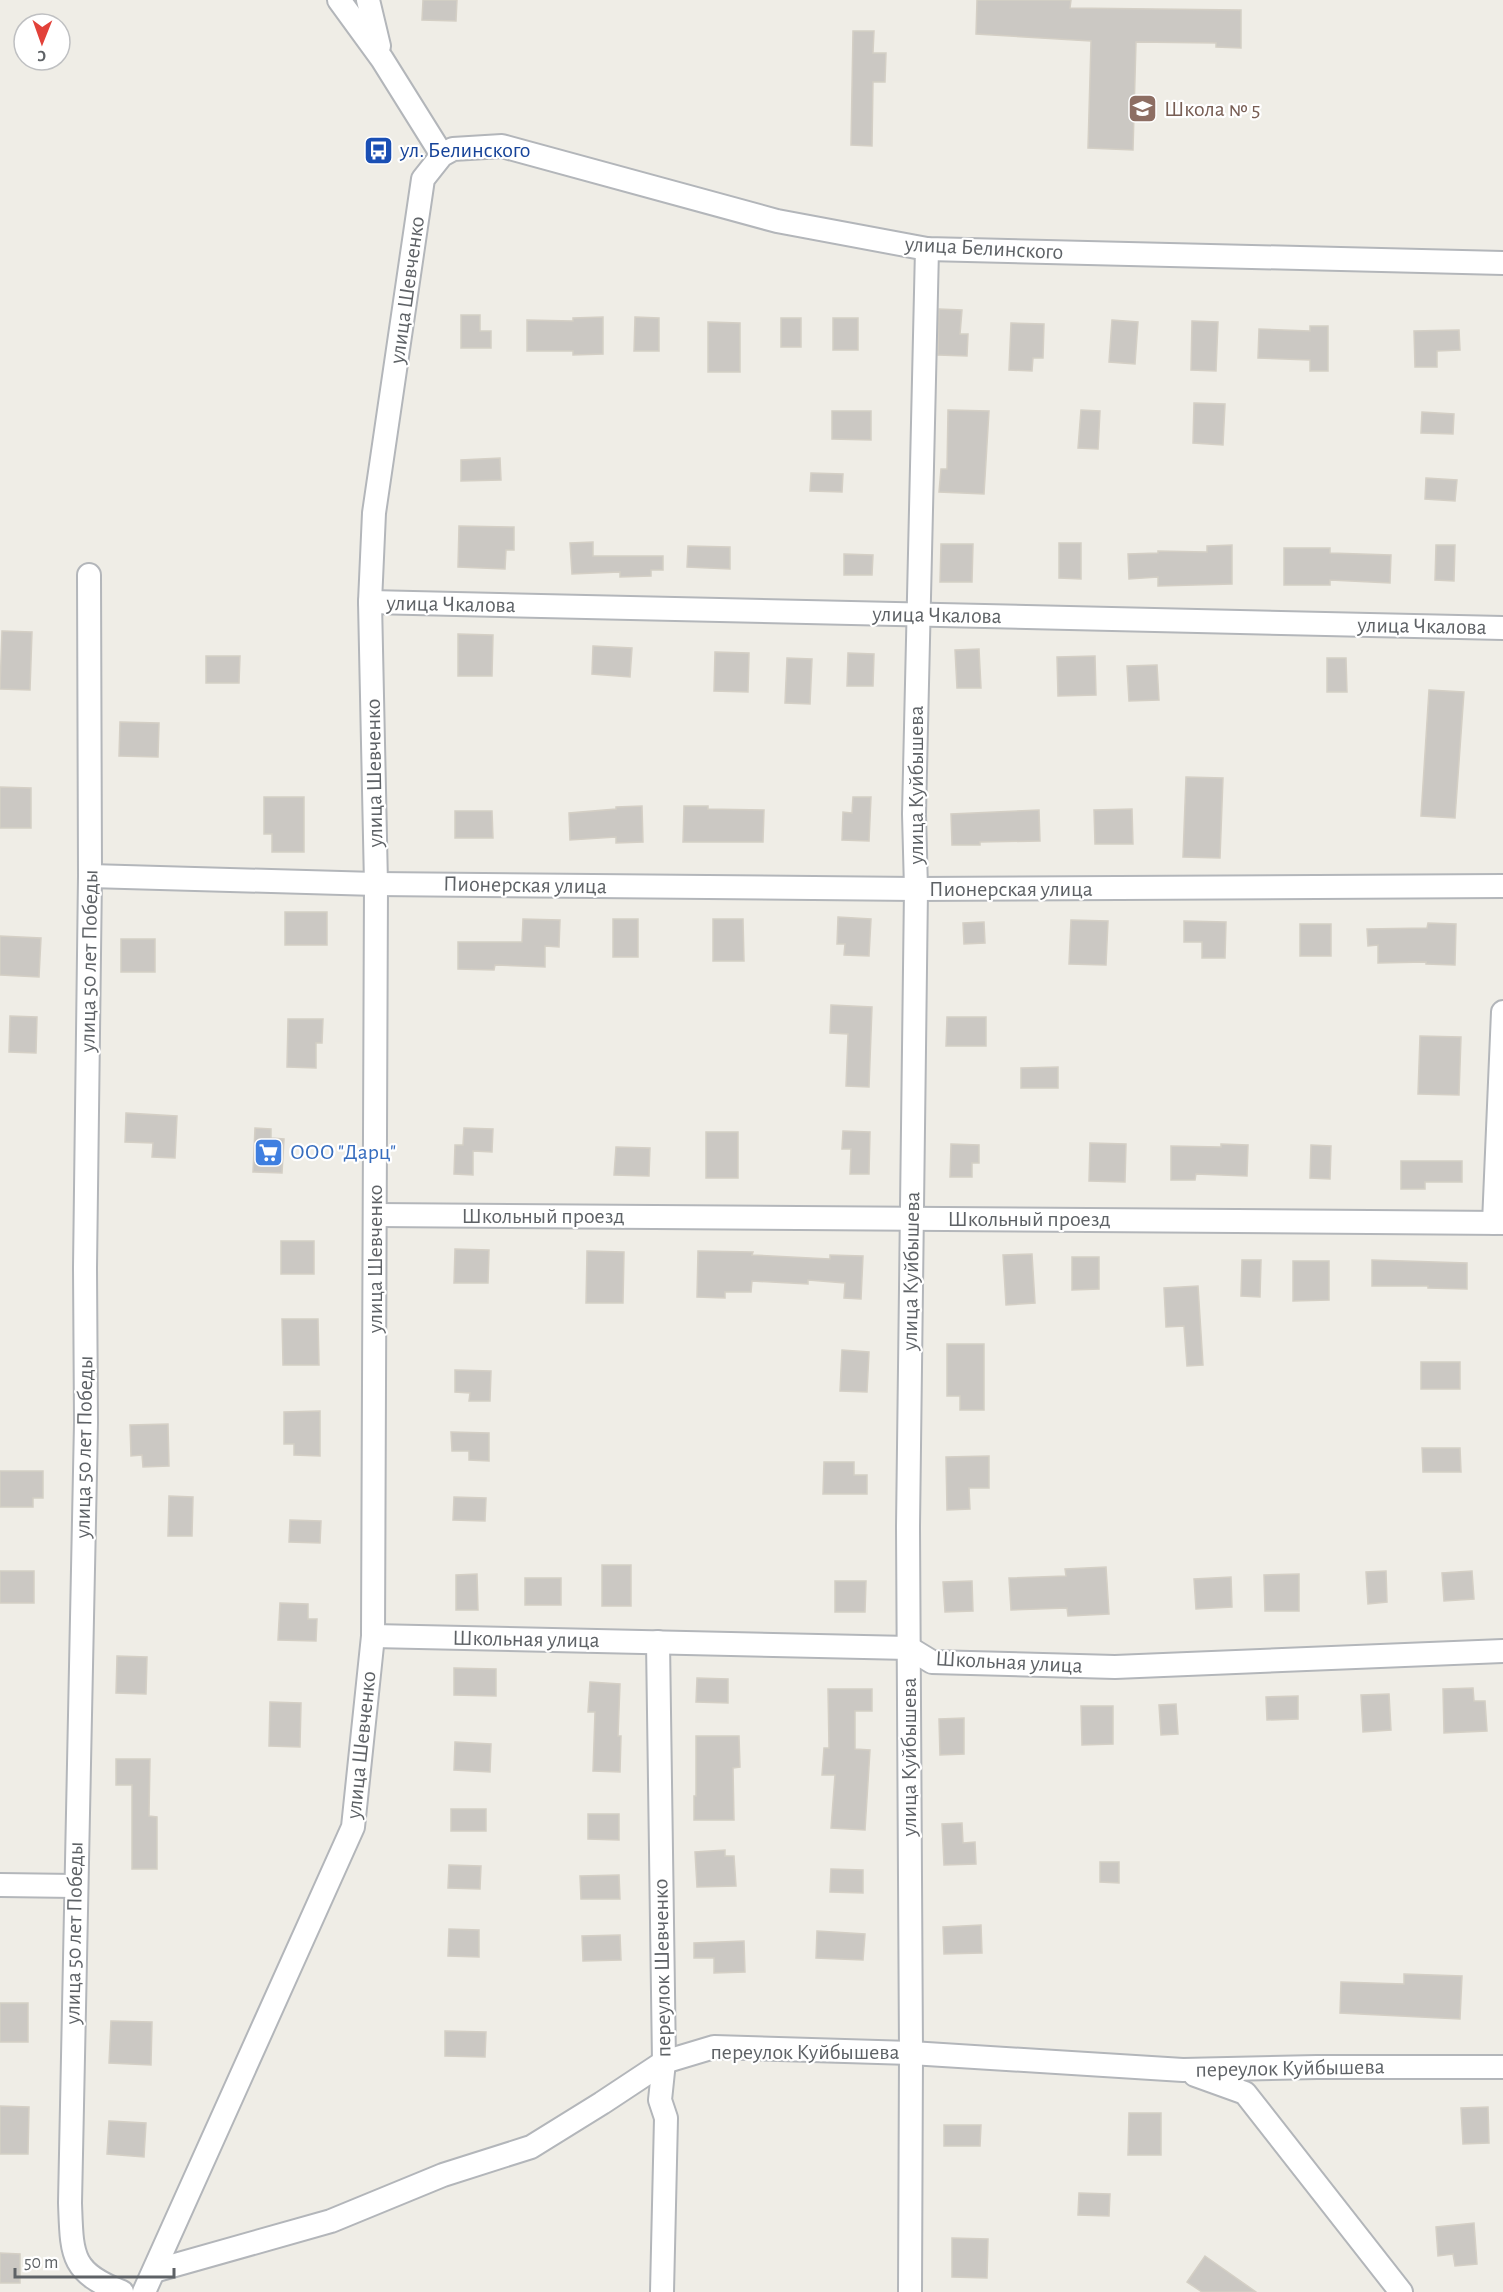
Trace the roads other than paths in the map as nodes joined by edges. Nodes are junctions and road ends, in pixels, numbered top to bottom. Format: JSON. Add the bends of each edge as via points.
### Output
{"nodes":[{"id":1,"x":339,"y":0,"type":"edge"},
{"id":2,"x":368,"y":0,"type":"edge"},
{"id":3,"x":382,"y":59,"type":"junction"},
{"id":4,"x":442,"y":155,"type":"junction"},
{"id":5,"x":927,"y":249,"type":"junction"},
{"id":6,"x":1503,"y":263,"type":"edge"},
{"id":7,"x":89,"y":575,"type":"dead end"},
{"id":8,"x":370,"y":602,"type":"junction"},
{"id":9,"x":918,"y":615,"type":"junction"},
{"id":10,"x":1503,"y":628,"type":"edge"},
{"id":11,"x":90,"y":876,"type":"junction"},
{"id":12,"x":376,"y":884,"type":"junction"},
{"id":13,"x":1503,"y":886,"type":"edge"},
{"id":14,"x":916,"y":889,"type":"junction"},
{"id":15,"x":1503,"y":1012,"type":"edge"},
{"id":16,"x":376,"y":1215,"type":"junction"},
{"id":17,"x":912,"y":1219,"type":"junction"},
{"id":18,"x":1498,"y":1222,"type":"edge"},
{"id":19,"x":373,"y":1636,"type":"junction"},
{"id":20,"x":658,"y":1642,"type":"junction"},
{"id":21,"x":909,"y":1648,"type":"junction"},
{"id":22,"x":1503,"y":1651,"type":"edge"},
{"id":23,"x":0,"y":1885,"type":"edge"},
{"id":24,"x":75,"y":1886,"type":"junction"},
{"id":25,"x":911,"y":2052,"type":"junction"},
{"id":26,"x":664,"y":2062,"type":"junction"},
{"id":27,"x":1503,"y":2067,"type":"edge"},
{"id":28,"x":1183,"y":2070,"type":"junction"},
{"id":29,"x":154,"y":2271,"type":"junction"},
{"id":30,"x":123,"y":2292,"type":"edge"},
{"id":31,"x":144,"y":2292,"type":"edge"},
{"id":32,"x":662,"y":2292,"type":"edge"},
{"id":33,"x":910,"y":2292,"type":"edge"},
{"id":34,"x":1401,"y":2292,"type":"edge"}],
"edges":[{"from":1,"to":3,"type":"street"},
{"from":2,"to":3,"type":"street"},
{"from":3,"to":4,"type":"street"},
{"from":4,"to":5,"type":"street","name":"улица Белинского","via":[[453,149],[502,146],[777,221]]},
{"from":4,"to":8,"type":"street","name":"улица Шевченко","via":[[423,179],[374,513]]},
{"from":5,"to":6,"type":"street","name":"улица Белинского"},
{"from":5,"to":9,"type":"street","name":"улица Куйбышева"},
{"from":7,"to":11,"type":"street","name":"улица 50 лет Победы"},
{"from":8,"to":9,"type":"street","name":"улица Чкалова"},
{"from":8,"to":12,"type":"street","name":"улица Шевченко"},
{"from":9,"to":10,"type":"street","name":"улица Чкалова"},
{"from":9,"to":14,"type":"street","name":"улица Куйбышева"},
{"from":11,"to":12,"type":"street","name":"Пионерская улица"},
{"from":11,"to":24,"type":"street","name":"улица 50 лет Победы","via":[[87,1423]]},
{"from":12,"to":14,"type":"street","name":"Пионерская улица"},
{"from":12,"to":16,"type":"street","name":"улица Шевченко"},
{"from":13,"to":14,"type":"street","name":"Пионерская улица"},
{"from":14,"to":17,"type":"street","name":"улица Куйбышева"},
{"from":15,"to":18,"type":"street"},
{"from":16,"to":17,"type":"street","name":"Школьный проезд"},
{"from":16,"to":19,"type":"street","name":"улица Шевченко"},
{"from":17,"to":18,"type":"street","name":"Школьный проезд"},
{"from":17,"to":21,"type":"street","name":"улица Куйбышева"},
{"from":19,"to":20,"type":"street","name":"Школьная улица"},
{"from":19,"to":29,"type":"street","name":"улица Шевченко","via":[[353,1827]]},
{"from":20,"to":21,"type":"street","name":"Школьная улица"},
{"from":20,"to":26,"type":"street","name":"переулок Шевченко"},
{"from":21,"to":22,"type":"street","name":"Школьная улица","via":[[932,1662],[1115,1667]]},
{"from":21,"to":25,"type":"street","name":"улица Куйбышева"},
{"from":23,"to":24,"type":"street"},
{"from":24,"to":30,"type":"street","name":"улица 50 лет Победы","via":[[71,2232],[76,2259],[84,2272]]},
{"from":25,"to":26,"type":"street","name":"переулок Куйбышева","via":[[714,2047]]},
{"from":25,"to":28,"type":"street","name":"переулок Куйбышева"},
{"from":25,"to":33,"type":"street","name":"улица Куйбышева"},
{"from":26,"to":29,"type":"street","name":"переулок Куйбышева","via":[[531,2147],[443,2175],[331,2221]]},
{"from":26,"to":32,"type":"street","name":"переулок Шевченко","via":[[660,2100],[666,2118]]},
{"from":27,"to":28,"type":"street","name":"переулок Куйбышева"},
{"from":28,"to":34,"type":"street","via":[[1245,2093]]},
{"from":29,"to":31,"type":"street","name":"улица Шевченко"}]}
